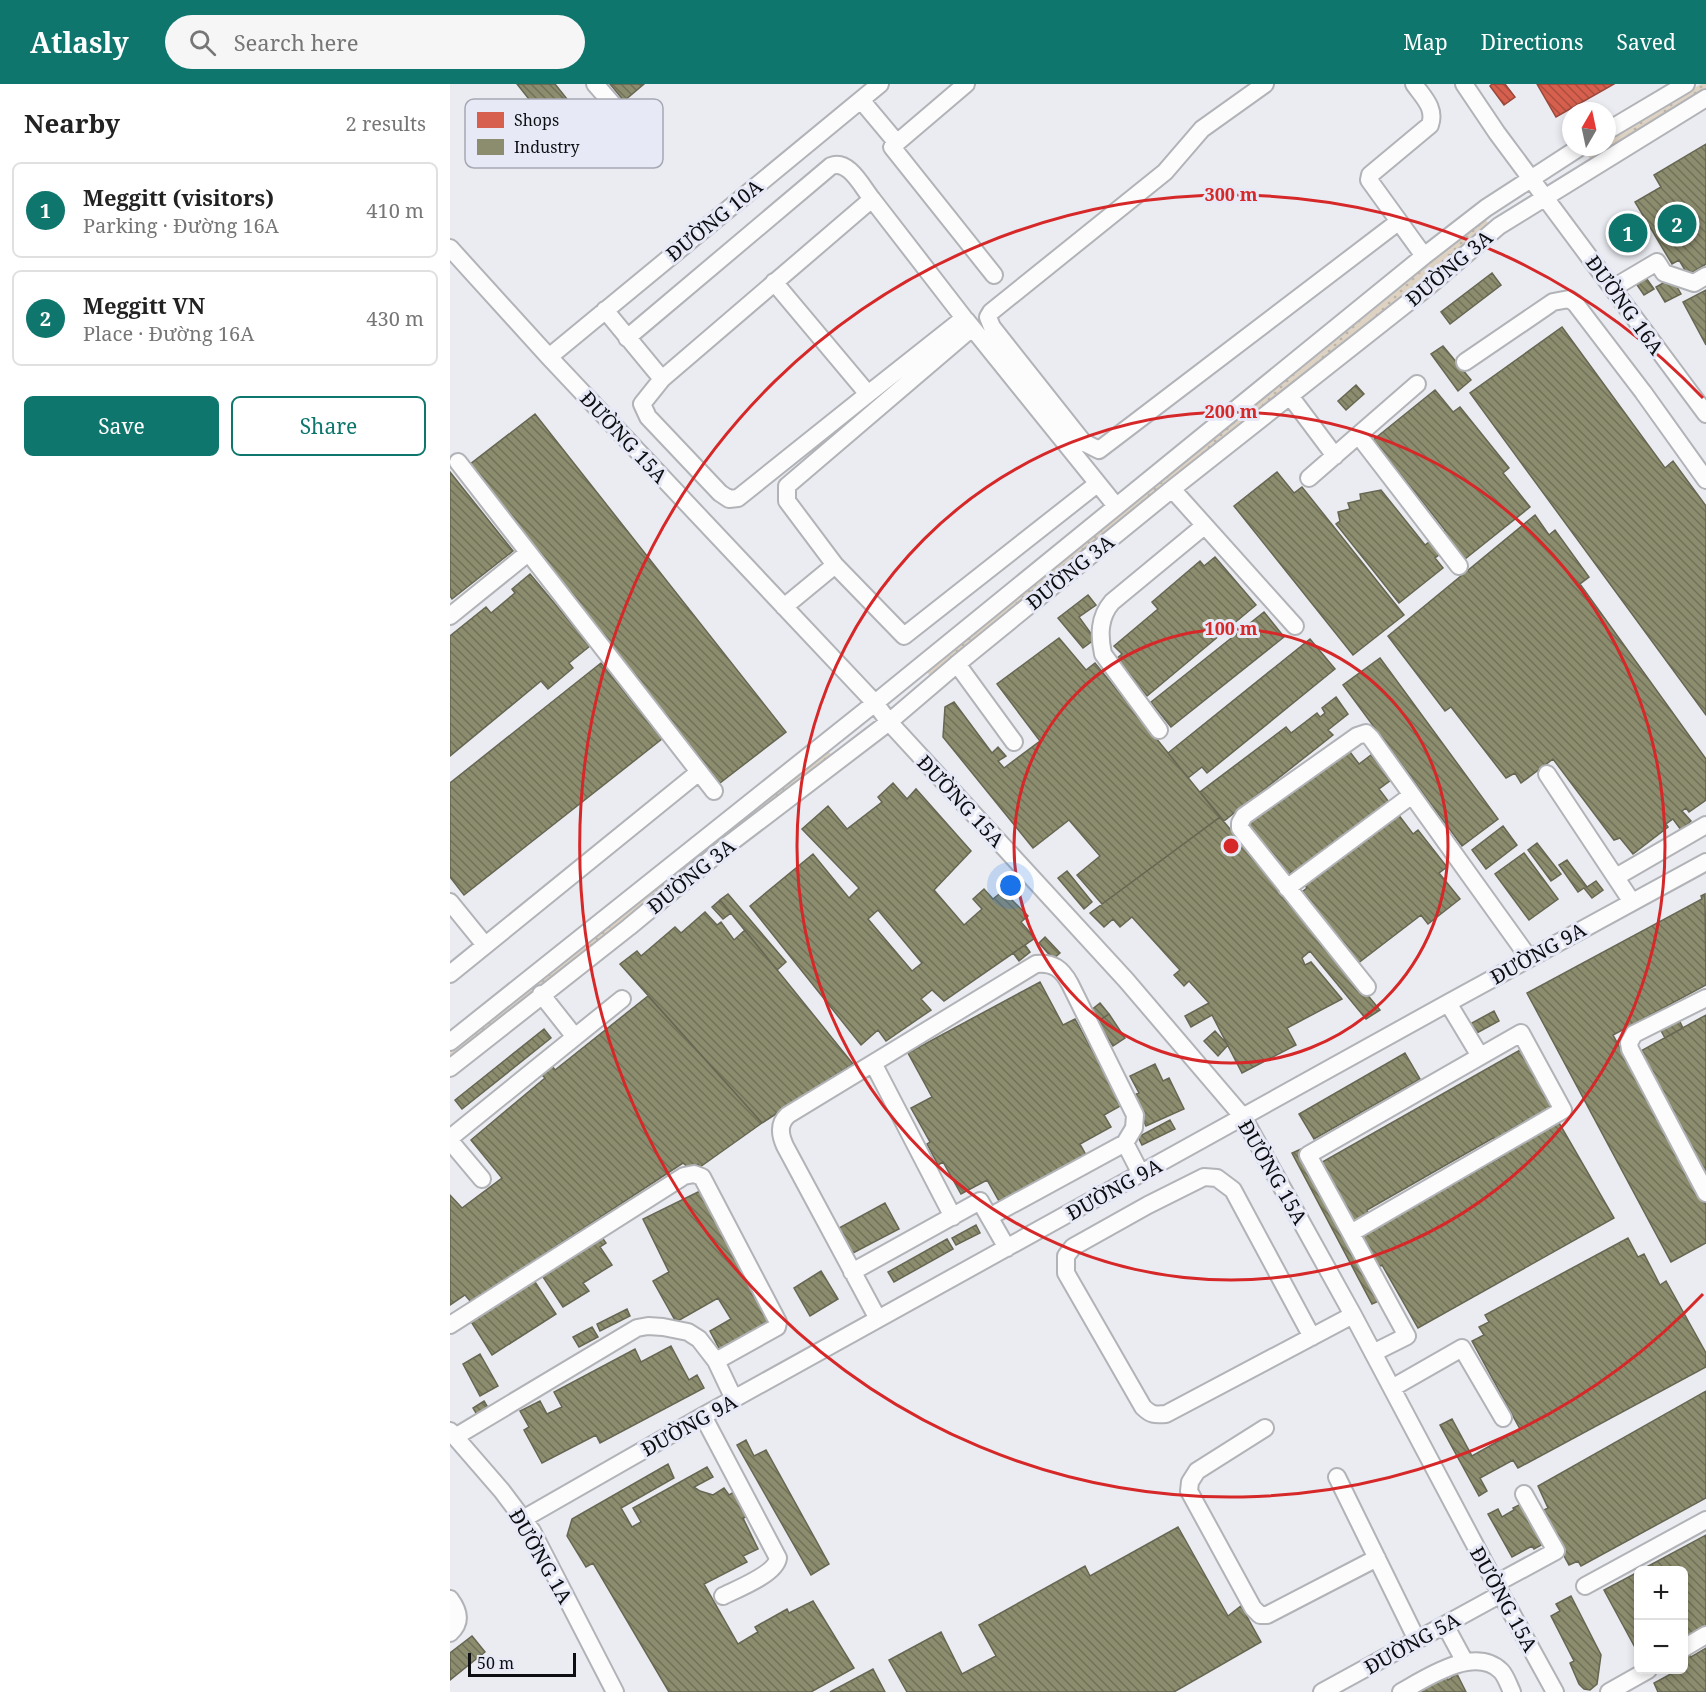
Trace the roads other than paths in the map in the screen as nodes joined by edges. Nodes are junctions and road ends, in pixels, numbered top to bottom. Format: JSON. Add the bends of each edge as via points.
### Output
{"nodes":[{"id":1,"x":595,"y":84,"type":"edge"},
{"id":2,"x":880,"y":84,"type":"edge"},
{"id":3,"x":966,"y":84,"type":"edge"},
{"id":4,"x":1265,"y":84,"type":"edge"},
{"id":5,"x":1414,"y":84,"type":"edge"},
{"id":6,"x":1464,"y":84,"type":"edge"},
{"id":7,"x":1686,"y":84,"type":"edge"},
{"id":8,"x":1706,"y":98,"type":"edge"},
{"id":9,"x":608,"y":99,"type":"edge"},
{"id":10,"x":861,"y":100,"type":"junction"},
{"id":11,"x":1616,"y":126,"type":"edge"},
{"id":12,"x":897,"y":143,"type":"junction"},
{"id":13,"x":1565,"y":156,"type":"edge"},
{"id":14,"x":1530,"y":177,"type":"junction"},
{"id":15,"x":1545,"y":196,"type":"junction"},
{"id":16,"x":872,"y":199,"type":"junction"},
{"id":17,"x":1398,"y":222,"type":"junction"},
{"id":18,"x":450,"y":248,"type":"edge"},
{"id":19,"x":1424,"y":256,"type":"junction"},
{"id":20,"x":994,"y":275,"type":"dead end"},
{"id":21,"x":1706,"y":276,"type":"edge"},
{"id":22,"x":774,"y":282,"type":"junction"},
{"id":23,"x":1613,"y":288,"type":"junction"},
{"id":24,"x":605,"y":310,"type":"junction"},
{"id":25,"x":968,"y":323,"type":"junction"},
{"id":26,"x":627,"y":338,"type":"junction"},
{"id":27,"x":549,"y":357,"type":"junction"},
{"id":28,"x":1465,"y":362,"type":"dead end"},
{"id":29,"x":662,"y":379,"type":"junction"},
{"id":30,"x":1417,"y":384,"type":"dead end"},
{"id":31,"x":868,"y":394,"type":"junction"},
{"id":32,"x":1290,"y":396,"type":"junction"},
{"id":33,"x":1706,"y":414,"type":"edge"},
{"id":34,"x":1359,"y":436,"type":"junction"},
{"id":35,"x":1335,"y":456,"type":"junction"},
{"id":36,"x":458,"y":462,"type":"dead end"},
{"id":37,"x":1309,"y":478,"type":"dead end"},
{"id":38,"x":1706,"y":480,"type":"edge"},
{"id":39,"x":1098,"y":484,"type":"junction"},
{"id":40,"x":1172,"y":489,"type":"junction"},
{"id":41,"x":1116,"y":506,"type":"junction"},
{"id":42,"x":1204,"y":525,"type":"junction"},
{"id":43,"x":528,"y":553,"type":"junction"},
{"id":44,"x":835,"y":565,"type":"junction"},
{"id":45,"x":1459,"y":566,"type":"dead end"},
{"id":46,"x":784,"y":607,"type":"junction"},
{"id":47,"x":450,"y":616,"type":"edge"},
{"id":48,"x":1295,"y":626,"type":"dead end"},
{"id":49,"x":957,"y":664,"type":"junction"},
{"id":50,"x":874,"y":703,"type":"junction"},
{"id":51,"x":889,"y":723,"type":"junction"},
{"id":52,"x":1159,"y":730,"type":"dead end"},
{"id":53,"x":1014,"y":742,"type":"dead end"},
{"id":54,"x":699,"y":772,"type":"junction"},
{"id":55,"x":1547,"y":774,"type":"dead end"},
{"id":56,"x":714,"y":791,"type":"dead end"},
{"id":57,"x":1412,"y":795,"type":"junction"},
{"id":58,"x":1706,"y":825,"type":"edge"},
{"id":59,"x":1706,"y":862,"type":"edge"},
{"id":60,"x":1616,"y":877,"type":"junction"},
{"id":61,"x":1287,"y":888,"type":"junction"},
{"id":62,"x":450,"y":902,"type":"edge"},
{"id":63,"x":1632,"y":902,"type":"junction"},
{"id":64,"x":485,"y":945,"type":"junction"},
{"id":65,"x":1529,"y":958,"type":"junction"},
{"id":66,"x":450,"y":974,"type":"edge"},
{"id":67,"x":1367,"y":987,"type":"dead end"},
{"id":68,"x":542,"y":994,"type":"junction"},
{"id":69,"x":1706,"y":998,"type":"edge"},
{"id":70,"x":622,"y":999,"type":"dead end"},
{"id":71,"x":1448,"y":1003,"type":"junction"},
{"id":72,"x":575,"y":1037,"type":"junction"},
{"id":73,"x":450,"y":1042,"type":"edge"},
{"id":74,"x":1480,"y":1056,"type":"junction"},
{"id":75,"x":873,"y":1063,"type":"junction"},
{"id":76,"x":450,"y":1068,"type":"edge"},
{"id":77,"x":1243,"y":1117,"type":"junction"},
{"id":78,"x":450,"y":1140,"type":"edge"},
{"id":79,"x":1125,"y":1143,"type":"junction"},
{"id":80,"x":1141,"y":1174,"type":"junction"},
{"id":81,"x":482,"y":1179,"type":"dead end"},
{"id":82,"x":1706,"y":1193,"type":"edge"},
{"id":83,"x":953,"y":1216,"type":"junction"},
{"id":84,"x":989,"y":1217,"type":"junction"},
{"id":85,"x":1351,"y":1233,"type":"junction"},
{"id":86,"x":1007,"y":1248,"type":"junction"},
{"id":87,"x":852,"y":1272,"type":"junction"},
{"id":88,"x":1353,"y":1315,"type":"junction"},
{"id":89,"x":878,"y":1319,"type":"junction"},
{"id":90,"x":450,"y":1325,"type":"edge"},
{"id":91,"x":1312,"y":1337,"type":"junction"},
{"id":92,"x":1373,"y":1353,"type":"junction"},
{"id":93,"x":716,"y":1361,"type":"junction"},
{"id":94,"x":1392,"y":1388,"type":"junction"},
{"id":95,"x":734,"y":1399,"type":"junction"},
{"id":96,"x":704,"y":1416,"type":"junction"},
{"id":97,"x":1503,"y":1418,"type":"dead end"},
{"id":98,"x":1265,"y":1428,"type":"dead end"},
{"id":99,"x":453,"y":1434,"type":"edge"},
{"id":100,"x":1337,"y":1477,"type":"dead end"},
{"id":101,"x":1524,"y":1494,"type":"dead end"},
{"id":102,"x":523,"y":1519,"type":"junction"},
{"id":103,"x":1706,"y":1520,"type":"edge"},
{"id":104,"x":1377,"y":1558,"type":"junction"},
{"id":105,"x":1585,"y":1586,"type":"dead end"},
{"id":106,"x":1498,"y":1589,"type":"junction"},
{"id":107,"x":723,"y":1596,"type":"dead end"},
{"id":108,"x":450,"y":1599,"type":"edge"},
{"id":109,"x":1445,"y":1625,"type":"junction"},
{"id":110,"x":450,"y":1633,"type":"edge"},
{"id":111,"x":1706,"y":1635,"type":"edge"},
{"id":112,"x":1417,"y":1640,"type":"junction"},
{"id":113,"x":1688,"y":1645,"type":"edge"},
{"id":114,"x":1465,"y":1662,"type":"junction"},
{"id":115,"x":1640,"y":1674,"type":"edge"},
{"id":116,"x":615,"y":1692,"type":"edge"},
{"id":117,"x":1322,"y":1692,"type":"edge"},
{"id":118,"x":1401,"y":1692,"type":"edge"},
{"id":119,"x":1512,"y":1692,"type":"edge"},
{"id":120,"x":1555,"y":1692,"type":"edge"},
{"id":121,"x":1609,"y":1692,"type":"edge"}],
"edges":[{"from":1,"to":9,"type":"street"},
{"from":2,"to":10,"type":"street","name":"ĐƯỜNG 10A"},
{"from":3,"to":12,"type":"street"},
{"from":4,"to":17,"type":"street","via":[[1202,129],[1166,172],[990,312],[992,327],[1083,442],[1099,450]]},
{"from":5,"to":17,"type":"street","via":[[1431,109],[1430,125],[1370,175],[1369,180]]},
{"from":6,"to":14,"type":"street"},
{"from":7,"to":11,"type":"street"},
{"from":8,"to":15,"type":"street","name":"ĐƯỜNG 3A"},
{"from":10,"to":12,"type":"street"},
{"from":10,"to":24,"type":"street","name":"ĐƯỜNG 10A"},
{"from":12,"to":20,"type":"street","via":[[892,147]]},
{"from":13,"to":14,"type":"street","name":"ĐƯỜNG 3A"},
{"from":14,"to":15,"type":"street","name":"ĐƯỜNG 16A"},
{"from":14,"to":19,"type":"street","name":"ĐƯỜNG 3A"},
{"from":15,"to":23,"type":"street","name":"ĐƯỜNG 16A"},
{"from":15,"to":32,"type":"street","name":"ĐƯỜNG 3A","via":[[1499,226]]},
{"from":16,"to":22,"type":"street"},
{"from":16,"to":25,"type":"street"},
{"from":16,"to":26,"type":"street","via":[[846,166],[831,166]]},
{"from":17,"to":19,"type":"street"},
{"from":18,"to":27,"type":"street","name":"ĐƯỜNG 15A"},
{"from":19,"to":41,"type":"street","name":"ĐƯỜNG 3A"},
{"from":21,"to":23,"type":"street","via":[[1694,283],[1664,273],[1657,262]]},
{"from":22,"to":29,"type":"street"},
{"from":22,"to":31,"type":"street"},
{"from":23,"to":33,"type":"street","name":"ĐƯỜNG 16A"},
{"from":24,"to":26,"type":"street"},
{"from":24,"to":27,"type":"street","name":"ĐƯỜNG 10A"},
{"from":25,"to":31,"type":"street"},
{"from":25,"to":39,"type":"street"},
{"from":25,"to":44,"type":"street","via":[[787,486],[787,501]]},
{"from":26,"to":29,"type":"street"},
{"from":27,"to":46,"type":"street","name":"ĐƯỜNG 15A"},
{"from":28,"to":38,"type":"street","via":[[1553,302],[1569,299],[1637,383]]},
{"from":29,"to":31,"type":"street","via":[[642,404],[648,417],[729,499],[738,498]]},
{"from":30,"to":34,"type":"street"},
{"from":32,"to":35,"type":"street"},
{"from":32,"to":40,"type":"street","name":"ĐƯỜNG 3A"},
{"from":34,"to":35,"type":"street"},
{"from":34,"to":45,"type":"street"},
{"from":35,"to":37,"type":"street"},
{"from":36,"to":43,"type":"street"},
{"from":39,"to":41,"type":"street"},
{"from":39,"to":44,"type":"street","via":[[904,636]]},
{"from":40,"to":42,"type":"street"},
{"from":40,"to":49,"type":"street","name":"ĐƯỜNG 3A"},
{"from":41,"to":50,"type":"street","name":"ĐƯỜNG 3A"},
{"from":42,"to":48,"type":"street"},
{"from":42,"to":52,"type":"street","via":[[1112,602],[1102,620],[1103,654]]},
{"from":43,"to":47,"type":"street"},
{"from":43,"to":54,"type":"street"},
{"from":44,"to":46,"type":"street"},
{"from":46,"to":50,"type":"street","name":"ĐƯỜNG 15A"},
{"from":49,"to":51,"type":"street","name":"ĐƯỜNG 3A"},
{"from":49,"to":53,"type":"street"},
{"from":50,"to":51,"type":"street","name":"ĐƯỜNG 15A"},
{"from":50,"to":73,"type":"street","name":"ĐƯỜNG 3A"},
{"from":51,"to":68,"type":"street","name":"ĐƯỜNG 3A","via":[[729,844]]},
{"from":51,"to":77,"type":"street","name":"ĐƯỜNG 15A","via":[[1126,980]]},
{"from":54,"to":56,"type":"street"},
{"from":54,"to":64,"type":"street"},
{"from":55,"to":60,"type":"street"},
{"from":57,"to":61,"type":"street"},
{"from":57,"to":61,"type":"street","via":[[1366,734],[1357,736],[1244,816],[1240,828]]},
{"from":57,"to":65,"type":"street"},
{"from":58,"to":60,"type":"street"},
{"from":59,"to":63,"type":"street","name":"ĐƯỜNG 9A"},
{"from":60,"to":63,"type":"street"},
{"from":61,"to":67,"type":"street"},
{"from":62,"to":64,"type":"street"},
{"from":63,"to":65,"type":"street","name":"ĐƯỜNG 9A"},
{"from":64,"to":66,"type":"street"},
{"from":65,"to":71,"type":"street","name":"ĐƯỜNG 9A"},
{"from":68,"to":72,"type":"street"},
{"from":68,"to":76,"type":"street","name":"ĐƯỜNG 3A"},
{"from":69,"to":82,"type":"street","via":[[1634,1034],[1629,1043]]},
{"from":70,"to":72,"type":"street"},
{"from":71,"to":74,"type":"street"},
{"from":71,"to":77,"type":"street","name":"ĐƯỜNG 9A"},
{"from":72,"to":78,"type":"street"},
{"from":74,"to":85,"type":"street","via":[[1308,1155]]},
{"from":74,"to":85,"type":"street","via":[[1521,1033],[1563,1110]]},
{"from":75,"to":79,"type":"street","via":[[1036,964],[1051,964],[1066,977],[1135,1115],[1134,1128]]},
{"from":75,"to":83,"type":"street"},
{"from":75,"to":87,"type":"street","via":[[788,1115],[781,1127],[785,1146]]},
{"from":77,"to":80,"type":"street","name":"ĐƯỜNG 9A"},
{"from":77,"to":88,"type":"street","name":"ĐƯỜNG 15A"},
{"from":78,"to":81,"type":"street"},
{"from":79,"to":80,"type":"street"},
{"from":79,"to":84,"type":"street"},
{"from":80,"to":86,"type":"street","name":"ĐƯỜNG 9A"},
{"from":83,"to":84,"type":"street","via":[[980,1202]]},
{"from":83,"to":87,"type":"street"},
{"from":84,"to":86,"type":"street"},
{"from":85,"to":92,"type":"street","via":[[1407,1336]]},
{"from":86,"to":89,"type":"street","name":"ĐƯỜNG 9A"},
{"from":87,"to":89,"type":"street"},
{"from":88,"to":91,"type":"street"},
{"from":88,"to":92,"type":"street","name":"ĐƯỜNG 15A"},
{"from":89,"to":95,"type":"street","name":"ĐƯỜNG 9A"},
{"from":90,"to":93,"type":"street","via":[[684,1176],[694,1174],[702,1177],[778,1322],[777,1327]]},
{"from":91,"to":91,"type":"street","via":[[1233,1190],[1217,1178],[1204,1177],[1166,1196],[1073,1247],[1066,1256],[1066,1273],[1143,1407],[1155,1415],[1166,1414]]},
{"from":92,"to":94,"type":"street","name":"ĐƯỜNG 15A"},
{"from":93,"to":95,"type":"street"},
{"from":93,"to":99,"type":"street","via":[[699,1339],[688,1332],[662,1326],[637,1328]]},
{"from":94,"to":97,"type":"street","via":[[1462,1348]]},
{"from":94,"to":106,"type":"street","name":"ĐƯỜNG 15A"},
{"from":95,"to":96,"type":"street","name":"ĐƯỜNG 9A"},
{"from":96,"to":102,"type":"street","name":"ĐƯỜNG 9A"},
{"from":96,"to":107,"type":"street","via":[[778,1558],[771,1571]]},
{"from":98,"to":104,"type":"street","via":[[1197,1471],[1189,1491],[1253,1608],[1260,1615],[1267,1615]]},
{"from":99,"to":102,"type":"street","name":"ĐƯỜNG 1A"},
{"from":100,"to":104,"type":"street"},
{"from":101,"to":106,"type":"street","name":"ĐƯỜNG 5A","via":[[1556,1551]]},
{"from":102,"to":116,"type":"street","name":"ĐƯỜNG 1A"},
{"from":103,"to":105,"type":"street"},
{"from":104,"to":112,"type":"street"},
{"from":106,"to":109,"type":"street","name":"ĐƯỜNG 5A"},
{"from":106,"to":120,"type":"street","name":"ĐƯỜNG 15A"},
{"from":108,"to":110,"type":"street","via":[[459,1619]]},
{"from":109,"to":112,"type":"street","name":"ĐƯỜNG 5A"},
{"from":109,"to":114,"type":"street"},
{"from":111,"to":113,"type":"street"},
{"from":112,"to":117,"type":"street","name":"ĐƯỜNG 5A"},
{"from":114,"to":118,"type":"street"},
{"from":114,"to":119,"type":"street","via":[[1484,1662],[1501,1671]]},
{"from":115,"to":121,"type":"street"}]}
